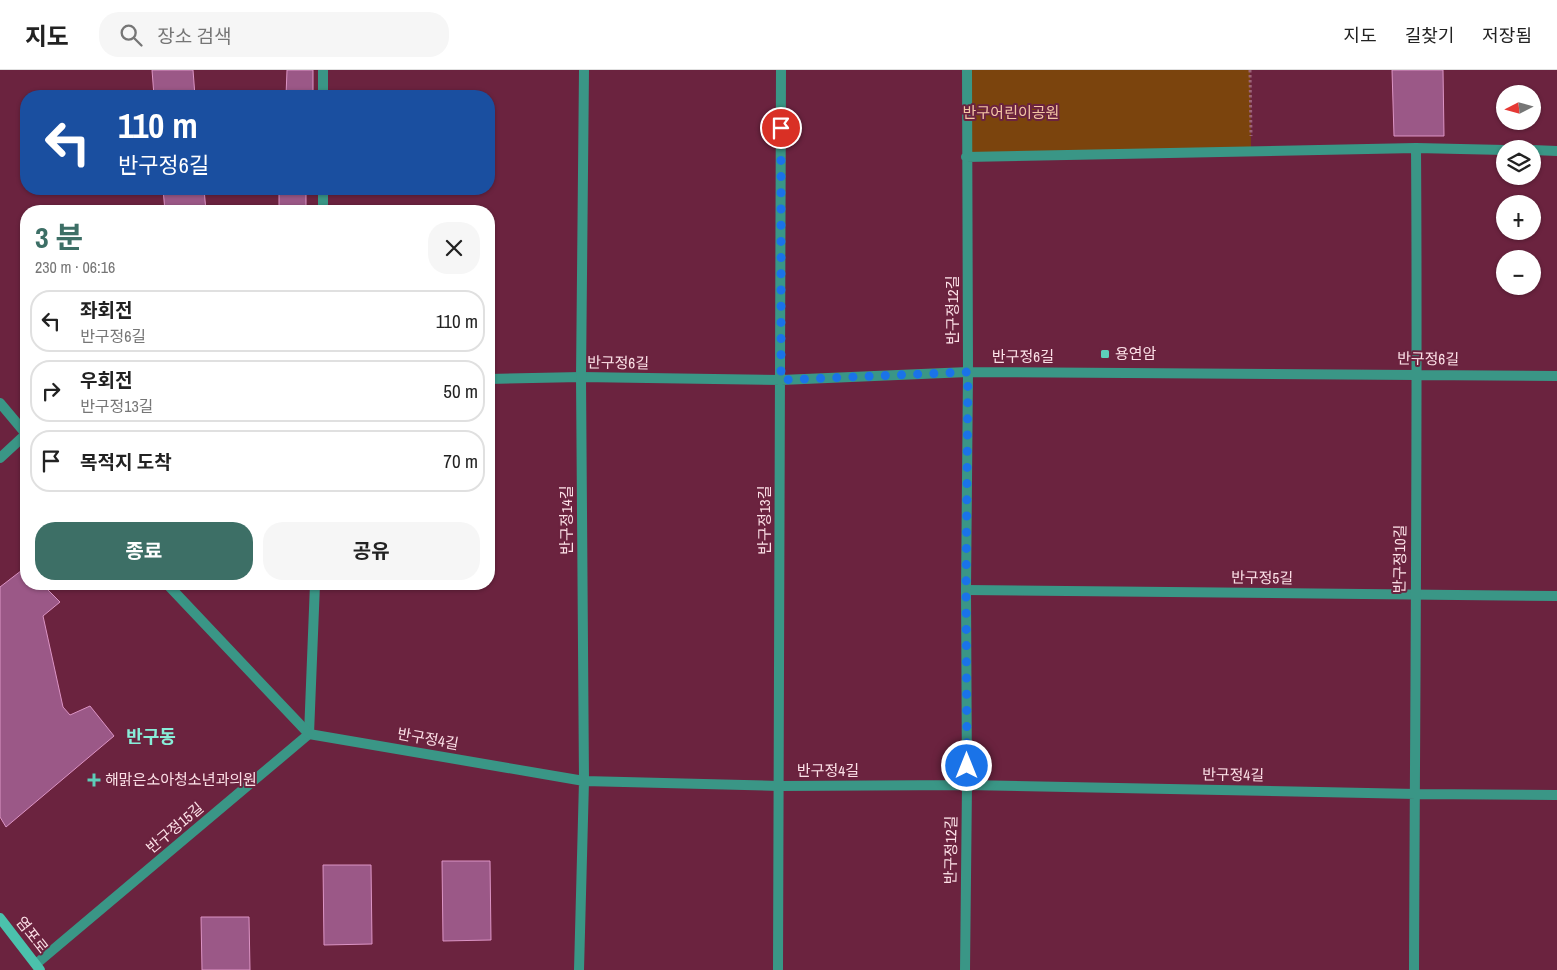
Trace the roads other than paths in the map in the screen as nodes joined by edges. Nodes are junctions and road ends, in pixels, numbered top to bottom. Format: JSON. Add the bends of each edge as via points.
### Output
{"nodes":[{"id":1,"x":323,"y":70,"type":"edge"},
{"id":2,"x":584,"y":70,"type":"edge"},
{"id":3,"x":781,"y":70,"type":"edge"},
{"id":4,"x":967,"y":70,"type":"edge"},
{"id":5,"x":323,"y":90,"type":"edge"},
{"id":6,"x":1416,"y":148,"type":"junction"},
{"id":7,"x":1496,"y":150,"type":"edge"},
{"id":8,"x":1541,"y":150,"type":"edge"},
{"id":9,"x":1557,"y":151,"type":"edge"},
{"id":10,"x":966,"y":157,"type":"junction"},
{"id":11,"x":968,"y":372,"type":"junction"},
{"id":12,"x":1418,"y":374,"type":"junction"},
{"id":13,"x":1557,"y":376,"type":"edge"},
{"id":14,"x":581,"y":377,"type":"junction"},
{"id":15,"x":495,"y":379,"type":"edge"},
{"id":16,"x":781,"y":380,"type":"junction"},
{"id":17,"x":0,"y":403,"type":"edge"},
{"id":18,"x":20,"y":427,"type":"edge"},
{"id":19,"x":20,"y":440,"type":"edge"},
{"id":20,"x":0,"y":458,"type":"edge"},
{"id":21,"x":173,"y":590,"type":"edge"},
{"id":22,"x":315,"y":590,"type":"edge"},
{"id":23,"x":966,"y":590,"type":"junction"},
{"id":24,"x":1415,"y":594,"type":"junction"},
{"id":25,"x":1557,"y":596,"type":"edge"},
{"id":26,"x":309,"y":734,"type":"junction"},
{"id":27,"x":584,"y":781,"type":"junction"},
{"id":28,"x":967,"y":785,"type":"junction"},
{"id":29,"x":779,"y":786,"type":"junction"},
{"id":30,"x":1414,"y":794,"type":"junction"},
{"id":31,"x":1557,"y":795,"type":"edge"},
{"id":32,"x":0,"y":918,"type":"edge"},
{"id":33,"x":35,"y":968,"type":"edge"},
{"id":34,"x":579,"y":970,"type":"edge"},
{"id":35,"x":778,"y":970,"type":"edge"},
{"id":36,"x":964,"y":970,"type":"edge"},
{"id":37,"x":1414,"y":970,"type":"edge"}],
"edges":[{"from":1,"to":5,"type":"street"},
{"from":2,"to":14,"type":"street","name":"반구정14길"},
{"from":3,"to":16,"type":"street","name":"반구정13길"},
{"from":4,"to":10,"type":"street","name":"반구정12길"},
{"from":6,"to":7,"type":"street"},
{"from":6,"to":10,"type":"street"},
{"from":6,"to":12,"type":"street","name":"반구정10길"},
{"from":8,"to":9,"type":"street"},
{"from":10,"to":11,"type":"street","name":"반구정12길"},
{"from":11,"to":12,"type":"street","name":"반구정6길"},
{"from":11,"to":16,"type":"street","name":"반구정6길"},
{"from":11,"to":23,"type":"street","name":"반구정12길"},
{"from":12,"to":13,"type":"street","name":"반구정6길"},
{"from":12,"to":24,"type":"street","name":"반구정10길"},
{"from":14,"to":15,"type":"street","name":"반구정6길"},
{"from":14,"to":16,"type":"street","name":"반구정6길"},
{"from":14,"to":27,"type":"street","name":"반구정14길"},
{"from":16,"to":29,"type":"street","name":"반구정13길"},
{"from":17,"to":18,"type":"street"},
{"from":19,"to":20,"type":"street"},
{"from":21,"to":26,"type":"street"},
{"from":22,"to":26,"type":"street"},
{"from":23,"to":24,"type":"street","name":"반구정5길"},
{"from":23,"to":28,"type":"street","name":"반구정12길"},
{"from":24,"to":25,"type":"street","name":"반구정5길"},
{"from":24,"to":30,"type":"street","name":"반구정10길"},
{"from":26,"to":27,"type":"street","name":"반구정4길"},
{"from":26,"to":33,"type":"street","name":"반구정15길"},
{"from":27,"to":29,"type":"street","name":"반구정4길"},
{"from":27,"to":34,"type":"street","name":"반구정14길"},
{"from":28,"to":29,"type":"street","name":"반구정4길"},
{"from":28,"to":30,"type":"street","name":"반구정4길"},
{"from":28,"to":36,"type":"street","name":"반구정12길"},
{"from":29,"to":35,"type":"street","name":"반구정13길"},
{"from":30,"to":31,"type":"street","name":"반구정4길"},
{"from":30,"to":37,"type":"street","name":"반구정10길"},
{"from":32,"to":33,"type":"main road","name":"염포로"}]}
